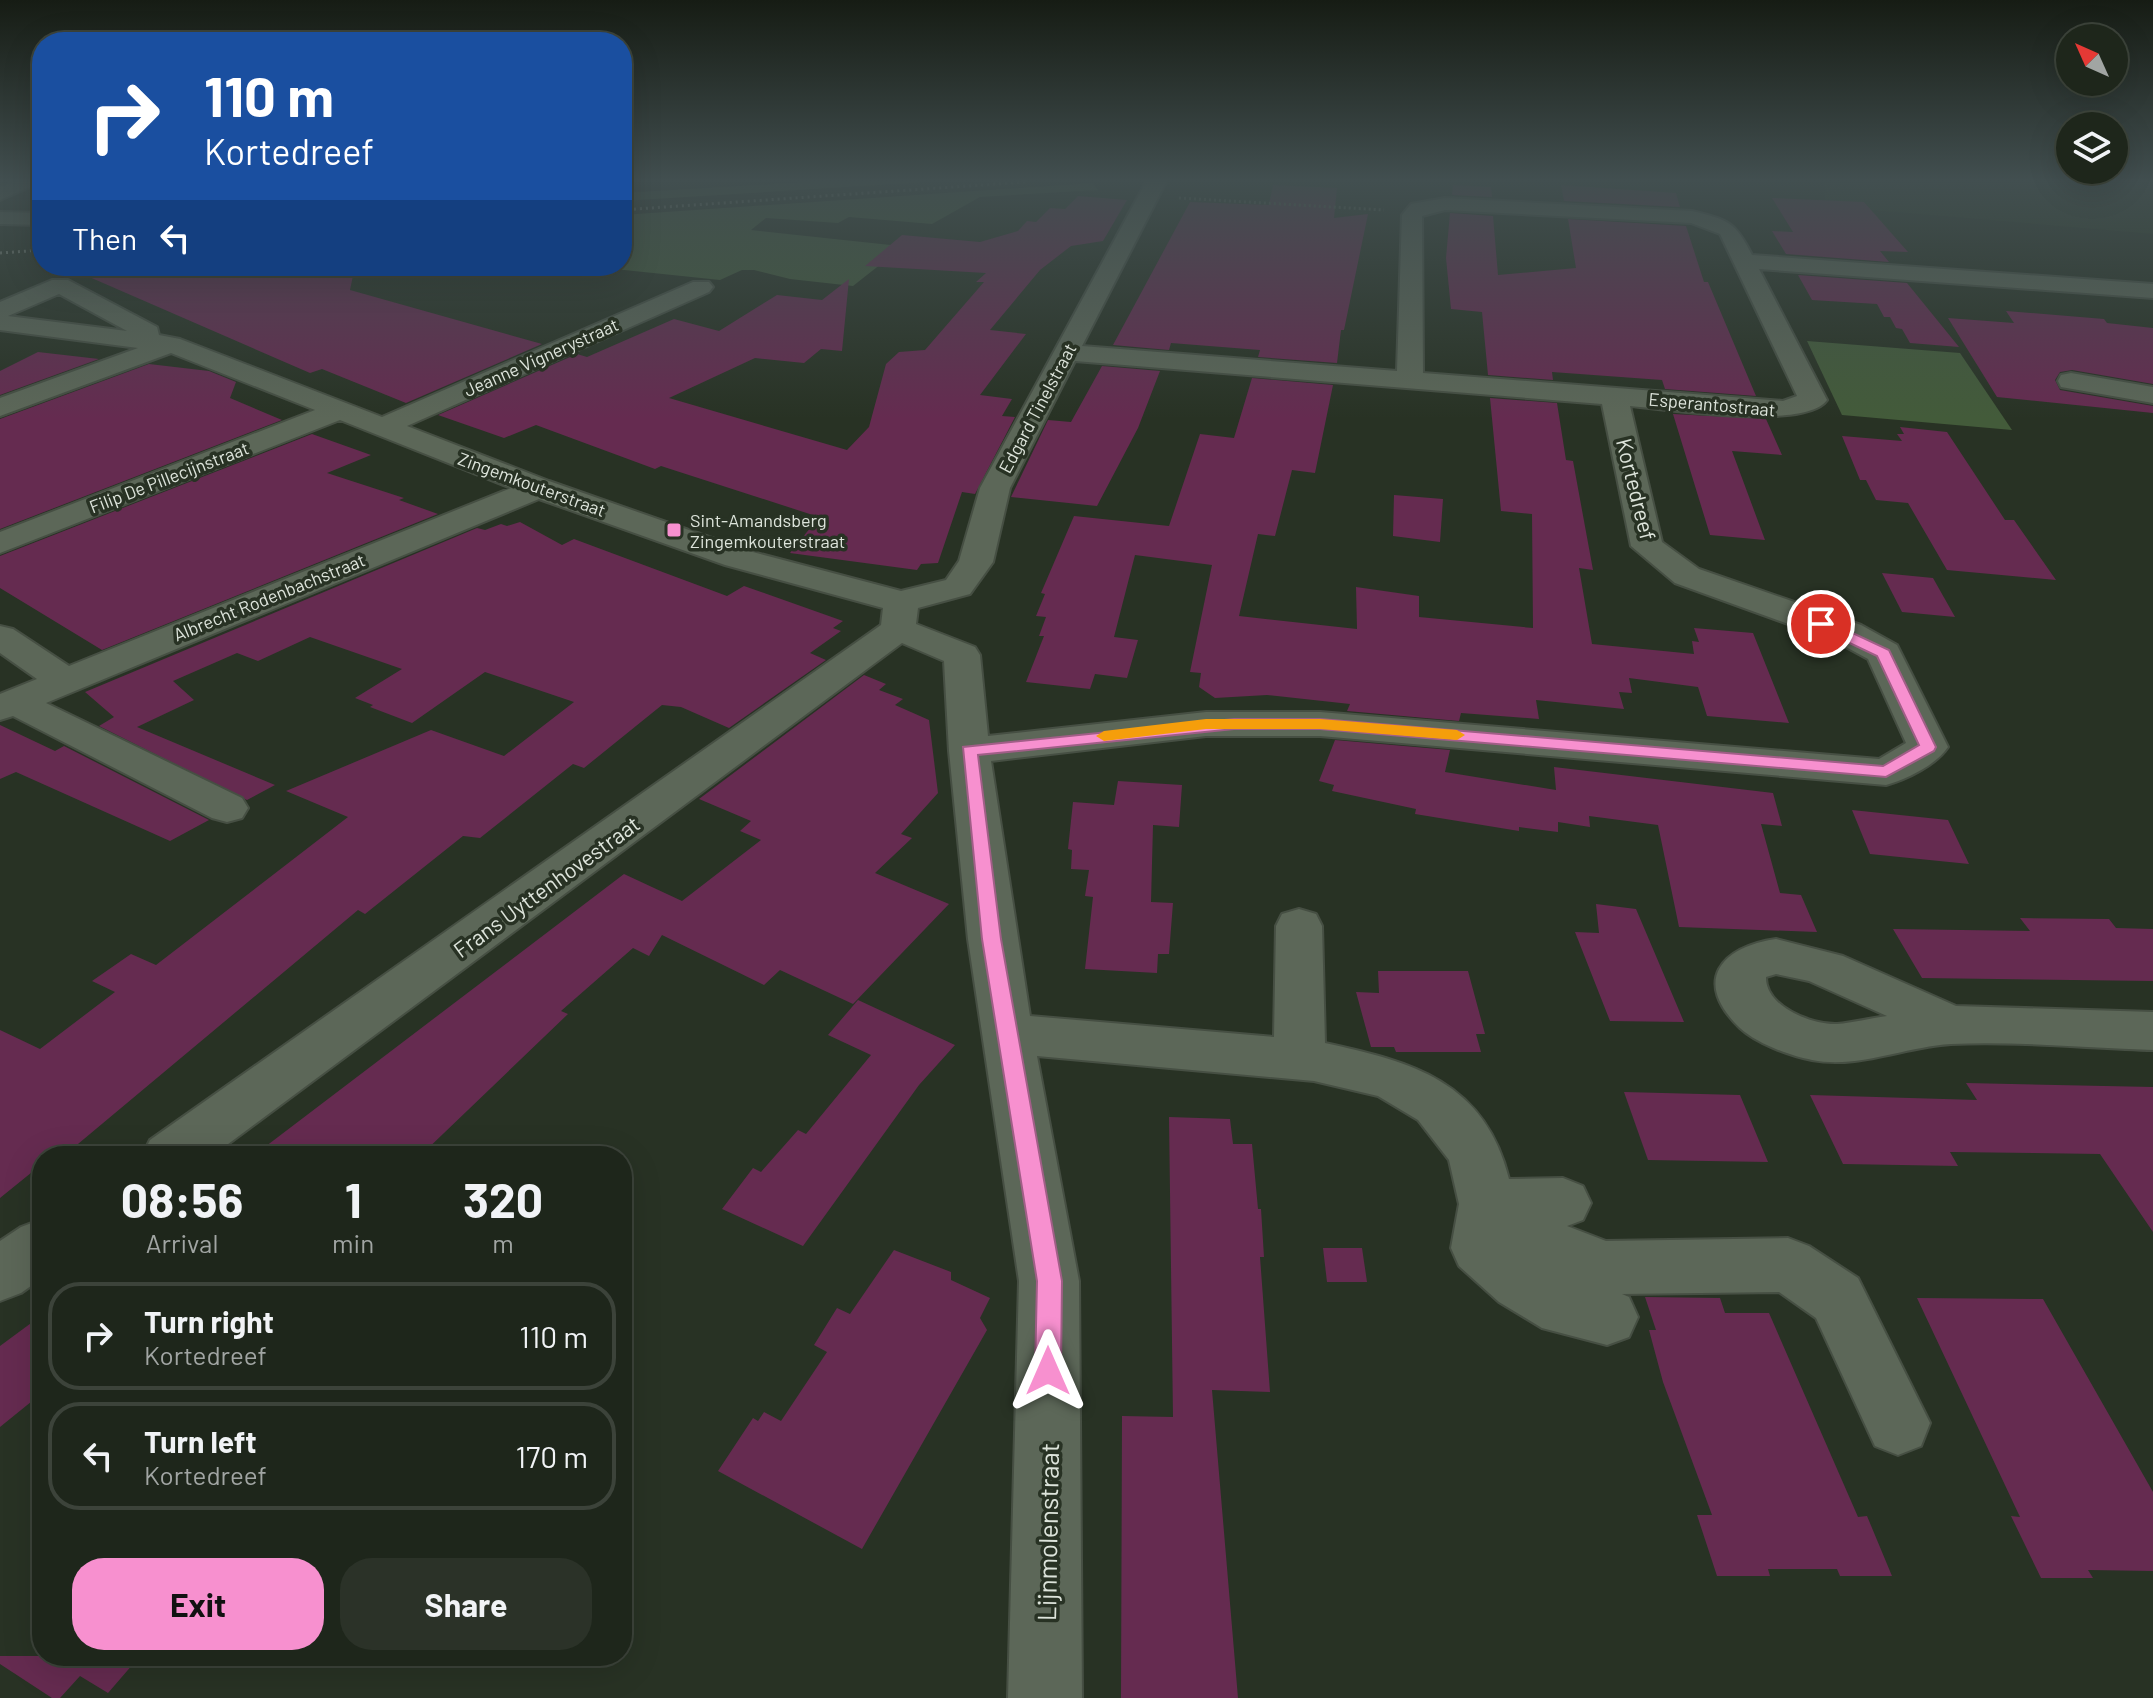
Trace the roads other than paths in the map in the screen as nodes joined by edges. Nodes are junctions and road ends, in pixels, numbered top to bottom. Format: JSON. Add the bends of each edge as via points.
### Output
{"nodes":[{"id":1,"x":1114,"y":261,"type":"edge"},
{"id":2,"x":1412,"y":261,"type":"edge"},
{"id":3,"x":1745,"y":261,"type":"edge"},
{"id":4,"x":1748,"y":261,"type":"edge"},
{"id":5,"x":701,"y":287,"type":"dead end"},
{"id":6,"x":2153,"y":291,"type":"edge"},
{"id":7,"x":0,"y":311,"type":"edge"},
{"id":8,"x":0,"y":323,"type":"edge"},
{"id":9,"x":171,"y":344,"type":"junction"},
{"id":10,"x":1066,"y":353,"type":"junction"},
{"id":11,"x":1410,"y":380,"type":"junction"},
{"id":12,"x":2071,"y":381,"type":"dead end"},
{"id":13,"x":2153,"y":395,"type":"edge"},
{"id":14,"x":1614,"y":397,"type":"junction"},
{"id":15,"x":0,"y":408,"type":"edge"},
{"id":16,"x":338,"y":411,"type":"junction"},
{"id":17,"x":382,"y":427,"type":"junction"},
{"id":18,"x":538,"y":488,"type":"junction"},
{"id":19,"x":0,"y":543,"type":"edge"},
{"id":20,"x":900,"y":615,"type":"junction"},
{"id":21,"x":0,"y":637,"type":"edge"},
{"id":22,"x":64,"y":680,"type":"junction"},
{"id":23,"x":7,"y":705,"type":"edge"},
{"id":24,"x":969,"y":751,"type":"junction"},
{"id":25,"x":227,"y":808,"type":"dead end"},
{"id":26,"x":1299,"y":926,"type":"dead end"},
{"id":27,"x":1950,"y":1025,"type":"dead end"},
{"id":28,"x":2153,"y":1031,"type":"edge"},
{"id":29,"x":1007,"y":1034,"type":"junction"},
{"id":30,"x":1299,"y":1060,"type":"junction"},
{"id":31,"x":183,"y":1146,"type":"edge"},
{"id":32,"x":1563,"y":1203,"type":"dead end"},
{"id":33,"x":1487,"y":1204,"type":"junction"},
{"id":34,"x":32,"y":1252,"type":"edge"},
{"id":35,"x":0,"y":1274,"type":"edge"},
{"id":36,"x":1607,"y":1317,"type":"dead end"},
{"id":37,"x":1898,"y":1423,"type":"dead end"},
{"id":38,"x":1045,"y":1698,"type":"edge"}],
"edges":[{"from":1,"to":10,"type":"street","name":"Edgard Tinelstraat"},
{"from":2,"to":11,"type":"street","name":"Esperantostraat"},
{"from":3,"to":14,"type":"street","name":"Esperantostraat","via":[[1813,400],[1785,410]]},
{"from":4,"to":6,"type":"street"},
{"from":5,"to":17,"type":"street","name":"Jeanne Vignerystraat"},
{"from":7,"to":9,"type":"street","name":"Zingemkouterstraat","via":[[60,285]]},
{"from":8,"to":9,"type":"street","name":"Zingemkouterstraat"},
{"from":9,"to":15,"type":"street"},
{"from":9,"to":16,"type":"street","name":"Zingemkouterstraat"},
{"from":10,"to":11,"type":"street","name":"Esperantostraat"},
{"from":10,"to":20,"type":"street","name":"Edgard Tinelstraat","via":[[995,488],[976,562],[958,587]]},
{"from":11,"to":14,"type":"street","name":"Esperantostraat"},
{"from":12,"to":13,"type":"street"},
{"from":14,"to":24,"type":"street","name":"Kortedreef","via":[[1647,546],[1687,576],[1848,633],[1884,653],[1928,747],[1886,772],[1320,724],[1234,724]]},
{"from":16,"to":17,"type":"street","name":"Zingemkouterstraat"},
{"from":16,"to":19,"type":"street","name":"Filip De Pillecijnstraat"},
{"from":17,"to":18,"type":"street","name":"Zingemkouterstraat"},
{"from":18,"to":20,"type":"street","name":"Zingemkouterstraat"},
{"from":18,"to":22,"type":"street","name":"Albrecht Rodenbachstraat"},
{"from":20,"to":24,"type":"street","name":"Lijnmolenstraat","via":[[962,655]]},
{"from":20,"to":31,"type":"street","name":"Frans Uyttenhovestraat"},
{"from":21,"to":22,"type":"street"},
{"from":22,"to":23,"type":"street","name":"Albrecht Rodenbachstraat"},
{"from":23,"to":25,"type":"street"},
{"from":24,"to":29,"type":"street","name":"Lijnmolenstraat"},
{"from":26,"to":30,"type":"street"},
{"from":27,"to":28,"type":"street"},
{"from":29,"to":30,"type":"street"},
{"from":29,"to":38,"type":"street","name":"Lijnmolenstraat","via":[[1049,1281]]},
{"from":30,"to":33,"type":"street","via":[[1391,1078],[1437,1105],[1475,1152]]},
{"from":32,"to":33,"type":"street"},
{"from":33,"to":36,"type":"street","via":[[1480,1248],[1520,1283],[1563,1308]]},
{"from":33,"to":37,"type":"street","via":[[1546,1244],[1605,1268],[1788,1265],[1837,1298]]},
{"from":34,"to":35,"type":"street"}]}
